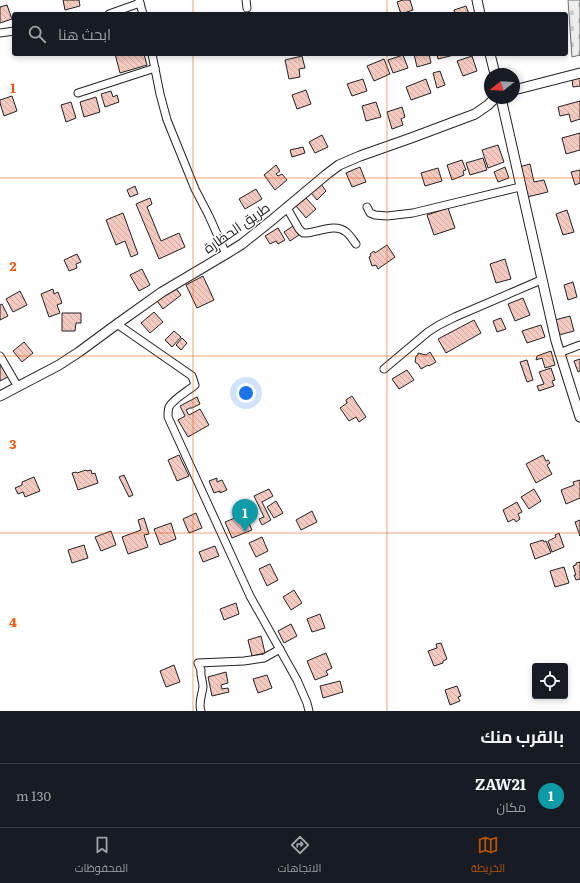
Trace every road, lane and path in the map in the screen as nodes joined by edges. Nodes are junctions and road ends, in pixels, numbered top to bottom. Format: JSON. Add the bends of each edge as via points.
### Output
{"nodes":[{"id":1,"x":246,"y":0,"type":"edge"},
{"id":2,"x":477,"y":0,"type":"edge"},
{"id":3,"x":140,"y":1,"type":"edge"},
{"id":4,"x":247,"y":8,"type":"dead end"},
{"id":5,"x":114,"y":12,"type":"edge"},
{"id":6,"x":143,"y":12,"type":"edge"},
{"id":7,"x":480,"y":12,"type":"edge"},
{"id":8,"x":12,"y":31,"type":"edge"},
{"id":9,"x":0,"y":33,"type":"edge"},
{"id":10,"x":152,"y":56,"type":"edge"},
{"id":11,"x":490,"y":56,"type":"edge"},
{"id":12,"x":154,"y":68,"type":"junction"},
{"id":13,"x":494,"y":68,"type":"edge"},
{"id":14,"x":580,"y":73,"type":"edge"},
{"id":15,"x":520,"y":88,"type":"edge"},
{"id":16,"x":78,"y":93,"type":"dead end"},
{"id":17,"x":489,"y":104,"type":"edge"},
{"id":18,"x":502,"y":104,"type":"edge"},
{"id":19,"x":520,"y":186,"type":"junction"},
{"id":20,"x":367,"y":207,"type":"dead end"},
{"id":21,"x":286,"y":208,"type":"junction"},
{"id":22,"x":356,"y":244,"type":"dead end"},
{"id":23,"x":226,"y":254,"type":"junction"},
{"id":24,"x":541,"y":280,"type":"junction"},
{"id":25,"x":117,"y":324,"type":"junction"},
{"id":26,"x":580,"y":345,"type":"edge"},
{"id":27,"x":559,"y":352,"type":"junction"},
{"id":28,"x":0,"y":356,"type":"edge"},
{"id":29,"x":384,"y":369,"type":"dead end"},
{"id":30,"x":18,"y":387,"type":"junction"},
{"id":31,"x":0,"y":396,"type":"edge"},
{"id":32,"x":580,"y":417,"type":"edge"},
{"id":33,"x":280,"y":649,"type":"junction"},
{"id":34,"x":201,"y":711,"type":"edge"},
{"id":35,"x":309,"y":711,"type":"edge"}],
"edges":[{"from":1,"to":4,"type":"street"},
{"from":2,"to":7,"type":"street"},
{"from":3,"to":5,"type":"street"},
{"from":3,"to":6,"type":"street"},
{"from":8,"to":9,"type":"street"},
{"from":10,"to":12,"type":"street"},
{"from":11,"to":13,"type":"street"},
{"from":12,"to":16,"type":"street"},
{"from":12,"to":23,"type":"street","via":[[167,120],[195,189]]},
{"from":14,"to":15,"type":"street"},
{"from":17,"to":21,"type":"street","name":"طريق الحظارة","via":[[475,114],[346,162],[327,174]]},
{"from":18,"to":19,"type":"street"},
{"from":19,"to":20,"type":"street","via":[[413,213],[375,215],[370,213]]},
{"from":19,"to":24,"type":"street"},
{"from":21,"to":22,"type":"street","via":[[303,233],[342,229]]},
{"from":21,"to":23,"type":"street","name":"طريق الحظارة","via":[[258,232]]},
{"from":23,"to":25,"type":"street","name":"طريق الحظارة","via":[[162,292]]},
{"from":24,"to":27,"type":"street"},
{"from":24,"to":29,"type":"street","via":[[439,325]]},
{"from":25,"to":30,"type":"street","name":"طريق الحظارة","via":[[60,365]]},
{"from":25,"to":33,"type":"street","via":[[192,376],[195,384],[175,400],[169,408],[168,417],[250,596]]},
{"from":26,"to":27,"type":"street"},
{"from":27,"to":32,"type":"street"},
{"from":28,"to":30,"type":"street"},
{"from":30,"to":31,"type":"street","name":"طريق الحظارة"},
{"from":33,"to":34,"type":"street","via":[[264,658],[198,663],[203,685]]},
{"from":33,"to":35,"type":"street","via":[[297,680]]}]}
